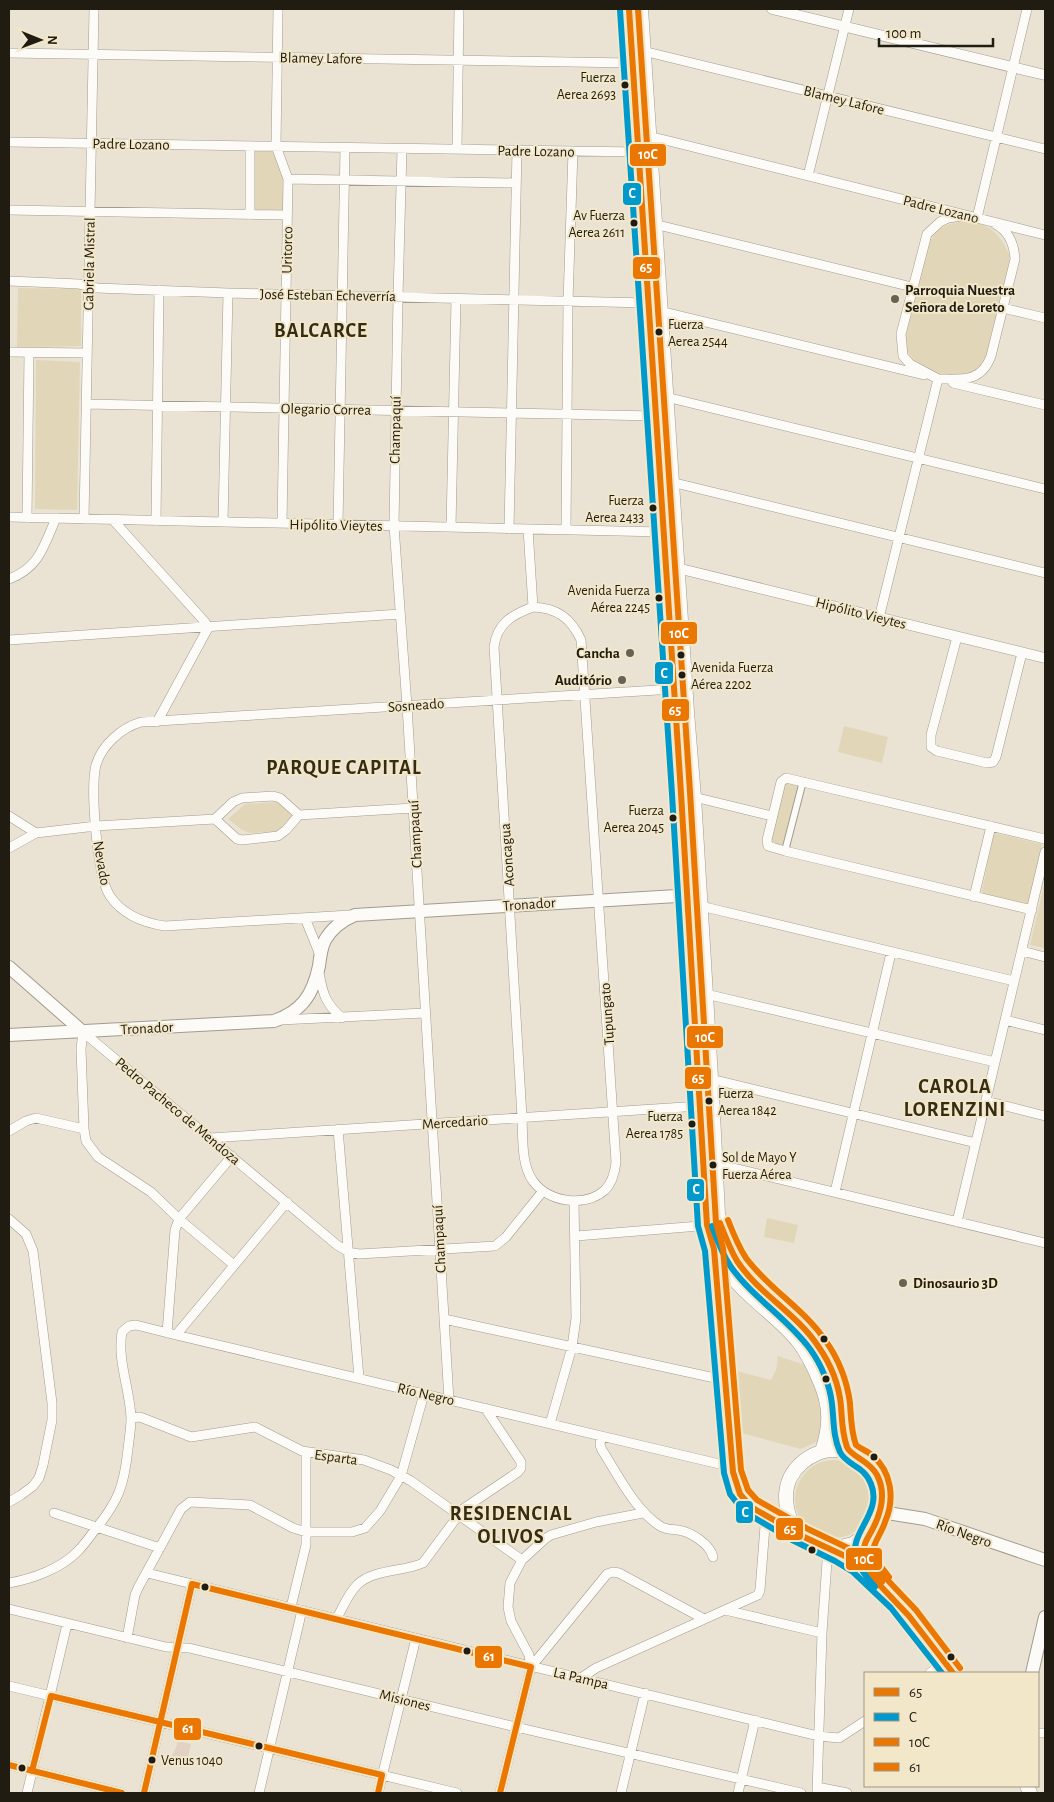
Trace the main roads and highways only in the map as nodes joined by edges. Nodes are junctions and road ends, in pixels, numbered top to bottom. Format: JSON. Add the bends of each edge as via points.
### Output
{"nodes":[{"id":1,"x":629,"y":9,"type":"edge"},
{"id":2,"x":641,"y":9,"type":"edge"},
{"id":3,"x":688,"y":898,"type":"junction"},
{"id":4,"x":700,"y":904,"type":"junction"},
{"id":5,"x":9,"y":967,"type":"edge"},
{"id":6,"x":83,"y":1032,"type":"junction"},
{"id":7,"x":9,"y":1035,"type":"edge"},
{"id":8,"x":709,"y":1162,"type":"junction"},
{"id":9,"x":714,"y":1225,"type":"junction"},
{"id":10,"x":714,"y":1249,"type":"junction"},
{"id":11,"x":822,"y":1451,"type":"junction"},
{"id":12,"x":851,"y":1453,"type":"junction"},
{"id":13,"x":881,"y":1512,"type":"junction"},
{"id":14,"x":874,"y":1528,"type":"junction"},
{"id":15,"x":804,"y":1536,"type":"junction"},
{"id":16,"x":830,"y":1548,"type":"junction"},
{"id":17,"x":1045,"y":1560,"type":"edge"},
{"id":18,"x":899,"y":1603,"type":"junction"},
{"id":19,"x":1045,"y":1617,"type":"edge"},
{"id":20,"x":949,"y":1668,"type":"edge"},
{"id":21,"x":1032,"y":1672,"type":"edge"}],
"edges":[{"from":1,"to":3,"type":"main road"},
{"from":2,"to":4,"type":"main road"},
{"from":3,"to":4,"type":"main road","name":"Tronador"},
{"from":3,"to":6,"type":"main road","name":"Tronador","via":[[677,896],[355,915],[345,919],[324,941],[310,993],[303,1003],[295,1011],[274,1021]]},
{"from":3,"to":8,"type":"main road","via":[[700,1106]]},
{"from":4,"to":8,"type":"main road","via":[[711,1079]]},
{"from":5,"to":6,"type":"main road","name":"Pedro Pacheco de Mendoza"},
{"from":6,"to":7,"type":"main road","name":"Tronador"},
{"from":8,"to":9,"type":"main road","via":[[716,1198]]},
{"from":9,"to":10,"type":"main road"},
{"from":9,"to":12,"type":"main road","via":[[746,1274],[802,1325],[822,1352],[836,1384],[842,1429]]},
{"from":10,"to":11,"type":"main road","via":[[740,1287],[788,1331],[808,1356],[823,1388],[828,1409],[828,1432]]},
{"from":10,"to":15,"type":"main road","via":[[734,1478],[745,1501]]},
{"from":11,"to":12,"type":"main road"},
{"from":11,"to":15,"type":"main road","via":[[796,1469],[787,1488],[787,1510],[796,1529]]},
{"from":12,"to":13,"type":"main road","via":[[862,1458],[878,1476]]},
{"from":13,"to":14,"type":"main road"},
{"from":13,"to":17,"type":"main road","name":"Río Negro","via":[[925,1519]]},
{"from":14,"to":16,"type":"main road","via":[[853,1544]]},
{"from":14,"to":18,"type":"main road","via":[[864,1546],[865,1558]]},
{"from":15,"to":16,"type":"main road"},
{"from":16,"to":18,"type":"main road","via":[[856,1564]]},
{"from":18,"to":20,"type":"main road"},
{"from":19,"to":21,"type":"main road"}]}
